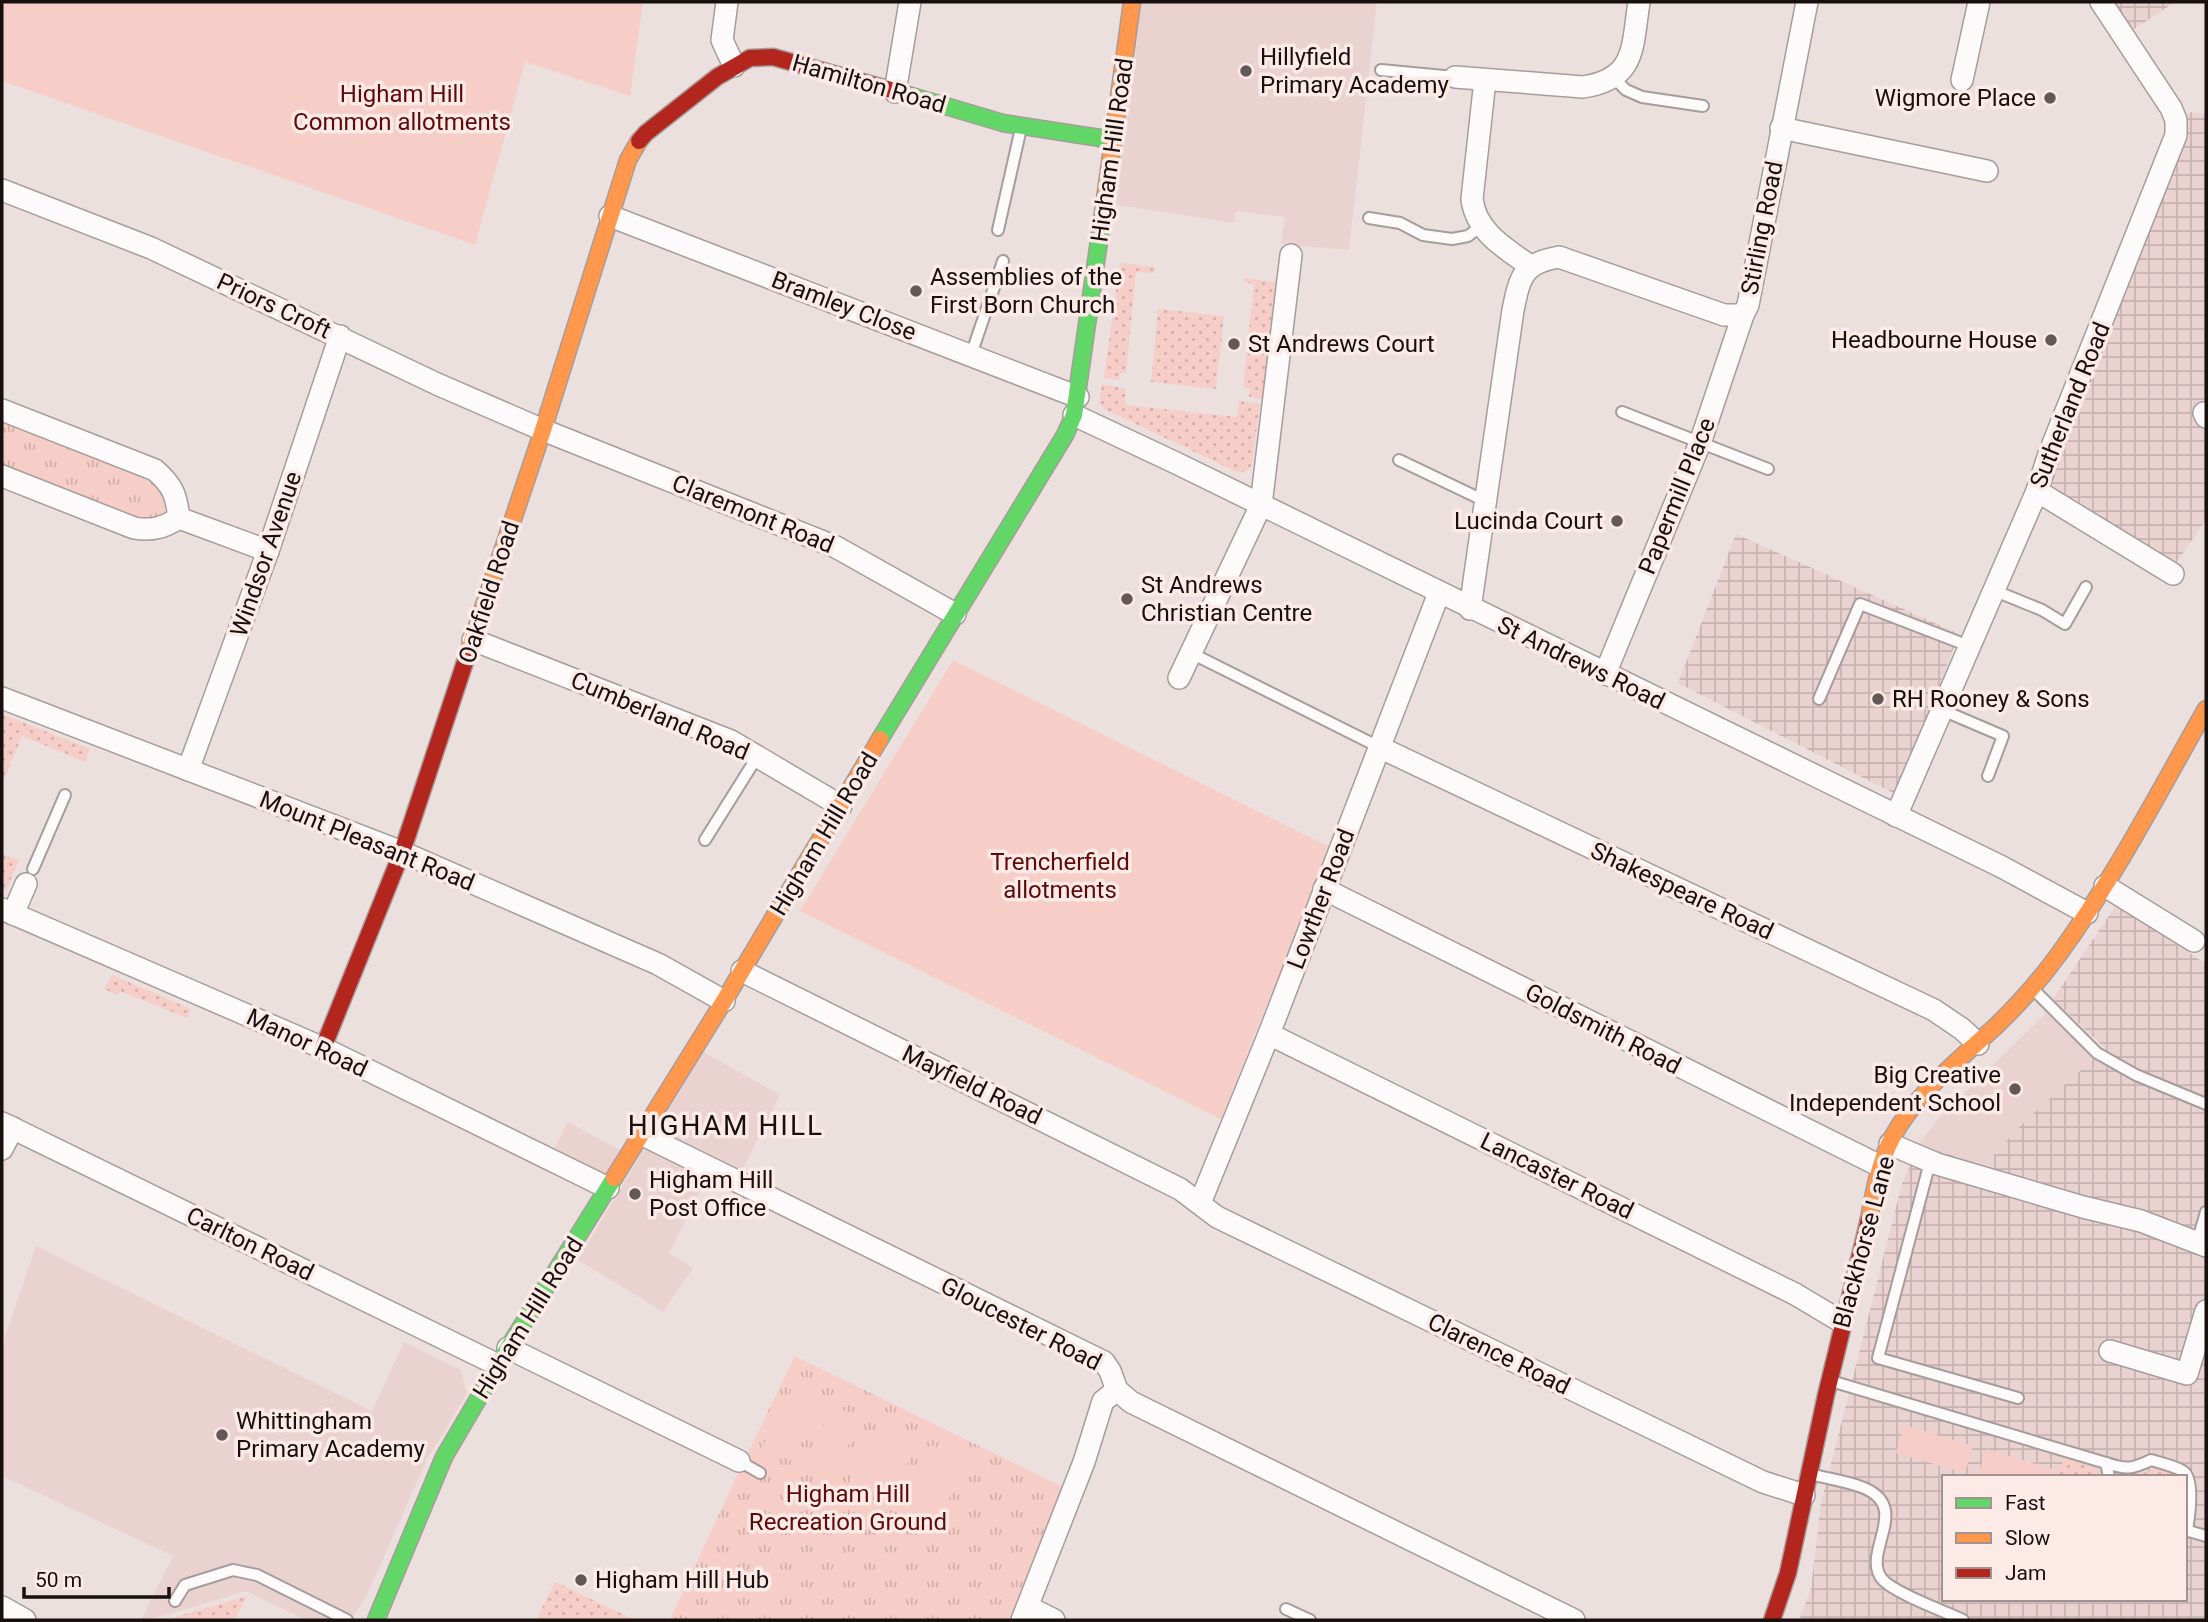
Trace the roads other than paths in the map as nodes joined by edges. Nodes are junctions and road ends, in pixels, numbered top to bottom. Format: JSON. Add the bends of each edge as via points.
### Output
{"nodes":[{"id":1,"x":727,"y":2,"type":"edge"},
{"id":2,"x":910,"y":2,"type":"edge"},
{"id":3,"x":1132,"y":2,"type":"edge"},
{"id":4,"x":1639,"y":2,"type":"edge"},
{"id":5,"x":1807,"y":2,"type":"edge"},
{"id":6,"x":1979,"y":2,"type":"edge"},
{"id":7,"x":2101,"y":2,"type":"edge"},
{"id":8,"x":734,"y":66,"type":"junction"},
{"id":9,"x":1381,"y":70,"type":"dead end"},
{"id":10,"x":1455,"y":77,"type":"joint"},
{"id":11,"x":1614,"y":78,"type":"junction"},
{"id":12,"x":1485,"y":80,"type":"junction"},
{"id":13,"x":1962,"y":80,"type":"dead end"},
{"id":14,"x":895,"y":92,"type":"junction"},
{"id":15,"x":1703,"y":106,"type":"dead end"},
{"id":16,"x":1021,"y":126,"type":"junction"},
{"id":17,"x":1781,"y":128,"type":"junction"},
{"id":18,"x":646,"y":133,"type":"joint"},
{"id":19,"x":1113,"y":140,"type":"junction"},
{"id":20,"x":1987,"y":170,"type":"dead end"},
{"id":21,"x":2,"y":190,"type":"edge"},
{"id":22,"x":610,"y":216,"type":"junction"},
{"id":23,"x":1369,"y":218,"type":"dead end"},
{"id":24,"x":1481,"y":226,"type":"junction"},
{"id":25,"x":998,"y":230,"type":"dead end"},
{"id":26,"x":1291,"y":255,"type":"dead end"},
{"id":27,"x":1003,"y":261,"type":"dead end"},
{"id":28,"x":1530,"y":266,"type":"junction"},
{"id":29,"x":1743,"y":315,"type":"junction"},
{"id":30,"x":340,"y":336,"type":"junction"},
{"id":31,"x":971,"y":355,"type":"junction"},
{"id":32,"x":1076,"y":406,"type":"junction"},
{"id":33,"x":2,"y":410,"type":"edge"},
{"id":34,"x":1622,"y":412,"type":"dead end"},
{"id":35,"x":543,"y":430,"type":"junction"},
{"id":36,"x":1700,"y":443,"type":"junction"},
{"id":37,"x":1399,"y":460,"type":"dead end"},
{"id":38,"x":1768,"y":469,"type":"dead end"},
{"id":39,"x":2,"y":476,"type":"edge"},
{"id":40,"x":2036,"y":491,"type":"junction"},
{"id":41,"x":1485,"y":501,"type":"junction"},
{"id":42,"x":1261,"y":505,"type":"junction"},
{"id":43,"x":179,"y":518,"type":"junction"},
{"id":44,"x":268,"y":551,"type":"junction"},
{"id":45,"x":2173,"y":574,"type":"dead end"},
{"id":46,"x":2086,"y":587,"type":"dead end"},
{"id":47,"x":1993,"y":590,"type":"junction"},
{"id":48,"x":1439,"y":593,"type":"junction"},
{"id":49,"x":1470,"y":609,"type":"junction"},
{"id":50,"x":955,"y":614,"type":"junction"},
{"id":51,"x":473,"y":640,"type":"junction"},
{"id":52,"x":1969,"y":646,"type":"junction"},
{"id":53,"x":1191,"y":653,"type":"junction"},
{"id":54,"x":1605,"y":674,"type":"junction"},
{"id":55,"x":1179,"y":678,"type":"dead end"},
{"id":56,"x":2,"y":698,"type":"edge"},
{"id":57,"x":1819,"y":699,"type":"dead end"},
{"id":58,"x":2206,"y":709,"type":"edge"},
{"id":59,"x":1942,"y":710,"type":"junction"},
{"id":60,"x":1379,"y":747,"type":"junction"},
{"id":61,"x":757,"y":757,"type":"junction"},
{"id":62,"x":188,"y":770,"type":"junction"},
{"id":63,"x":1988,"y":776,"type":"dead end"},
{"id":64,"x":65,"y":795,"type":"dead end"},
{"id":65,"x":841,"y":806,"type":"junction"},
{"id":66,"x":1896,"y":816,"type":"junction"},
{"id":67,"x":705,"y":840,"type":"dead end"},
{"id":68,"x":402,"y":852,"type":"junction"},
{"id":69,"x":29,"y":876,"type":"joint"},
{"id":70,"x":2105,"y":886,"type":"junction"},
{"id":71,"x":1324,"y":889,"type":"junction"},
{"id":72,"x":7,"y":911,"type":"edge"},
{"id":73,"x":2087,"y":913,"type":"junction"},
{"id":74,"x":2194,"y":941,"type":"dead end"},
{"id":75,"x":742,"y":971,"type":"junction"},
{"id":76,"x":2032,"y":988,"type":"junction"},
{"id":77,"x":724,"y":1001,"type":"junction"},
{"id":78,"x":1269,"y":1034,"type":"junction"},
{"id":79,"x":1978,"y":1044,"type":"junction"},
{"id":80,"x":323,"y":1048,"type":"junction"},
{"id":81,"x":2206,"y":1104,"type":"edge"},
{"id":82,"x":7,"y":1125,"type":"edge"},
{"id":83,"x":641,"y":1134,"type":"junction"},
{"id":84,"x":1890,"y":1144,"type":"junction"},
{"id":85,"x":2,"y":1149,"type":"edge"},
{"id":86,"x":1930,"y":1162,"type":"junction"},
{"id":87,"x":1882,"y":1167,"type":"junction"},
{"id":88,"x":608,"y":1188,"type":"junction"},
{"id":89,"x":1200,"y":1203,"type":"junction"},
{"id":90,"x":2206,"y":1213,"type":"edge"},
{"id":91,"x":2202,"y":1245,"type":"edge"},
{"id":92,"x":2206,"y":1311,"type":"edge"},
{"id":93,"x":1842,"y":1322,"type":"junction"},
{"id":94,"x":2110,"y":1351,"type":"dead end"},
{"id":95,"x":503,"y":1357,"type":"junction"},
{"id":96,"x":1830,"y":1380,"type":"junction"},
{"id":97,"x":1117,"y":1390,"type":"junction"},
{"id":98,"x":2018,"y":1398,"type":"dead end"},
{"id":99,"x":738,"y":1461,"type":"joint"},
{"id":100,"x":2106,"y":1463,"type":"junction"},
{"id":101,"x":760,"y":1473,"type":"dead end"},
{"id":102,"x":2109,"y":1475,"type":"edge"},
{"id":103,"x":2186,"y":1475,"type":"edge"},
{"id":104,"x":2187,"y":1476,"type":"edge"},
{"id":105,"x":1806,"y":1484,"type":"junction"},
{"id":106,"x":2187,"y":1525,"type":"edge"},
{"id":107,"x":2187,"y":1530,"type":"edge"},
{"id":108,"x":2206,"y":1536,"type":"edge"},
{"id":109,"x":175,"y":1601,"type":"dead end"},
{"id":110,"x":2,"y":1607,"type":"edge"},
{"id":111,"x":1027,"y":1608,"type":"edge"},
{"id":112,"x":1286,"y":1609,"type":"dead end"},
{"id":113,"x":24,"y":1620,"type":"edge"},
{"id":114,"x":347,"y":1620,"type":"edge"},
{"id":115,"x":376,"y":1620,"type":"edge"},
{"id":116,"x":1054,"y":1620,"type":"edge"},
{"id":117,"x":1310,"y":1620,"type":"edge"},
{"id":118,"x":1574,"y":1620,"type":"edge"},
{"id":119,"x":1772,"y":1620,"type":"edge"},
{"id":120,"x":1964,"y":1620,"type":"edge"}],
"edges":[{"from":1,"to":8,"type":"street","via":[[722,40]]},
{"from":2,"to":14,"type":"street"},
{"from":3,"to":19,"type":"street","name":"Higham Hill Road"},
{"from":4,"to":11,"type":"street","via":[[1631,52]]},
{"from":5,"to":17,"type":"street","name":"Stirling Road"},
{"from":6,"to":13,"type":"street"},
{"from":7,"to":40,"type":"street","name":"Sutherland Road","via":[[2171,108],[2176,135]]},
{"from":8,"to":14,"type":"street","name":"Hamilton Road","via":[[750,58],[773,57]]},
{"from":8,"to":18,"type":"street","name":"Hamilton Road"},
{"from":9,"to":10,"type":"lane"},
{"from":10,"to":12,"type":"street"},
{"from":11,"to":12,"type":"street","via":[[1583,87]]},
{"from":11,"to":15,"type":"lane","via":[[1642,97]]},
{"from":12,"to":24,"type":"street","via":[[1472,199]]},
{"from":14,"to":16,"type":"street","name":"Hamilton Road"},
{"from":16,"to":19,"type":"street","name":"Hamilton Road"},
{"from":16,"to":25,"type":"lane"},
{"from":17,"to":20,"type":"street"},
{"from":17,"to":29,"type":"street","name":"Stirling Road"},
{"from":18,"to":22,"type":"street","name":"Oakfield Road","via":[[628,160]]},
{"from":19,"to":32,"type":"street","name":"Higham Hill Road"},
{"from":21,"to":30,"type":"street","name":"Priors Croft","via":[[151,248]]},
{"from":22,"to":31,"type":"street","name":"Bramley Close"},
{"from":22,"to":35,"type":"street","name":"Oakfield Road"},
{"from":23,"to":24,"type":"lane","via":[[1452,239],[1468,236]]},
{"from":24,"to":28,"type":"street"},
{"from":26,"to":42,"type":"street"},
{"from":27,"to":31,"type":"lane"},
{"from":28,"to":29,"type":"street","name":"Stirling Road","via":[[1559,257],[1724,315]]},
{"from":28,"to":41,"type":"street","via":[[1519,283],[1513,310]]},
{"from":29,"to":36,"type":"street","name":"Papermill Place"},
{"from":30,"to":35,"type":"street","name":"Priors Croft"},
{"from":30,"to":44,"type":"street","name":"Windsor Avenue"},
{"from":31,"to":32,"type":"street","name":"Bramley Close","via":[[1017,373]]},
{"from":32,"to":42,"type":"street","name":"St Andrews Road","via":[[1100,426]]},
{"from":32,"to":50,"type":"street","name":"Higham Hill Road","via":[[1065,435]]},
{"from":33,"to":43,"type":"street","via":[[155,470],[176,494]]},
{"from":34,"to":36,"type":"lane"},
{"from":35,"to":50,"type":"street","name":"Claremont Road","via":[[836,547]]},
{"from":35,"to":51,"type":"street","name":"Oakfield Road"},
{"from":36,"to":38,"type":"lane"},
{"from":36,"to":54,"type":"street","name":"Papermill Place"},
{"from":37,"to":41,"type":"lane"},
{"from":39,"to":43,"type":"street","via":[[134,528],[164,527]]},
{"from":40,"to":45,"type":"street"},
{"from":40,"to":47,"type":"street","name":"Sutherland Road"},
{"from":41,"to":49,"type":"street"},
{"from":42,"to":48,"type":"street","name":"St Andrews Road"},
{"from":42,"to":53,"type":"street"},
{"from":43,"to":44,"type":"street"},
{"from":44,"to":62,"type":"street","name":"Windsor Avenue"},
{"from":46,"to":47,"type":"lane","via":[[2065,624]]},
{"from":47,"to":52,"type":"street","name":"Sutherland Road"},
{"from":48,"to":49,"type":"street","name":"St Andrews Road"},
{"from":48,"to":60,"type":"street","name":"Lowther Road"},
{"from":49,"to":54,"type":"street","name":"St Andrews Road"},
{"from":50,"to":65,"type":"street","name":"Higham Hill Road"},
{"from":51,"to":61,"type":"street","name":"Cumberland Road","via":[[731,741]]},
{"from":51,"to":68,"type":"street","name":"Oakfield Road"},
{"from":52,"to":57,"type":"lane","via":[[1860,604]]},
{"from":52,"to":59,"type":"street","name":"Sutherland Road"},
{"from":53,"to":55,"type":"street"},
{"from":53,"to":60,"type":"lane"},
{"from":54,"to":66,"type":"street","name":"St Andrews Road"},
{"from":56,"to":62,"type":"street","name":"Mount Pleasant Road"},
{"from":58,"to":70,"type":"street","name":"Blackhorse Lane"},
{"from":59,"to":63,"type":"lane","via":[[2003,736]]},
{"from":59,"to":66,"type":"street","name":"Sutherland Road"},
{"from":60,"to":71,"type":"street","name":"Lowther Road"},
{"from":60,"to":79,"type":"street","name":"Shakespeare Road","via":[[1934,1010]]},
{"from":61,"to":65,"type":"street","name":"Cumberland Road"},
{"from":61,"to":67,"type":"lane"},
{"from":62,"to":68,"type":"street","name":"Mount Pleasant Road"},
{"from":64,"to":69,"type":"lane"},
{"from":65,"to":75,"type":"street","name":"Higham Hill Road"},
{"from":66,"to":73,"type":"street","name":"St Andrews Road"},
{"from":68,"to":77,"type":"street","name":"Mount Pleasant Road","via":[[659,964]]},
{"from":68,"to":80,"type":"street","name":"Oakfield Road"},
{"from":69,"to":72,"type":"street"},
{"from":70,"to":73,"type":"street","name":"Blackhorse Lane"},
{"from":70,"to":74,"type":"street"},
{"from":71,"to":78,"type":"street","name":"Lowther Road"},
{"from":71,"to":87,"type":"street","name":"Goldsmith Road"},
{"from":72,"to":80,"type":"street","name":"Manor Road"},
{"from":73,"to":76,"type":"street","name":"Blackhorse Lane"},
{"from":75,"to":77,"type":"street","name":"Higham Hill Road"},
{"from":75,"to":89,"type":"street","name":"Mayfield Road"},
{"from":76,"to":79,"type":"street","name":"Blackhorse Lane"},
{"from":76,"to":81,"type":"lane","via":[[2097,1053]]},
{"from":77,"to":83,"type":"street","name":"Higham Hill Road"},
{"from":78,"to":89,"type":"street","name":"Lowther Road"},
{"from":78,"to":93,"type":"street","name":"Lancaster Road","via":[[1795,1294]]},
{"from":79,"to":84,"type":"street","name":"Blackhorse Lane","via":[[1918,1102]]},
{"from":80,"to":88,"type":"street","name":"Manor Road"},
{"from":82,"to":85,"type":"street"},
{"from":82,"to":95,"type":"street","name":"Carlton Road"},
{"from":83,"to":88,"type":"street","name":"Higham Hill Road"},
{"from":83,"to":97,"type":"street","name":"Gloucester Road","via":[[1104,1362]]},
{"from":84,"to":86,"type":"street"},
{"from":84,"to":87,"type":"street","name":"Blackhorse Lane"},
{"from":86,"to":91,"type":"street","via":[[2141,1221]]},
{"from":86,"to":98,"type":"lane","via":[[1878,1358]]},
{"from":87,"to":93,"type":"street","name":"Blackhorse Lane"},
{"from":88,"to":95,"type":"street","name":"Higham Hill Road"},
{"from":89,"to":105,"type":"street","name":"Clarence Road","via":[[1217,1217],[1763,1482]]},
{"from":90,"to":91,"type":"lane"},
{"from":92,"to":94,"type":"street","via":[[2187,1374]]},
{"from":93,"to":96,"type":"street","name":"Blackhorse Lane"},
{"from":95,"to":99,"type":"street","name":"Carlton Road"},
{"from":95,"to":115,"type":"street","name":"Higham Hill Road","via":[[444,1457]]},
{"from":96,"to":100,"type":"lane"},
{"from":96,"to":105,"type":"street","name":"Blackhorse Lane"},
{"from":97,"to":111,"type":"street","via":[[1103,1401]]},
{"from":97,"to":118,"type":"street","name":"Gloucester Road","via":[[1131,1402]]},
{"from":99,"to":101,"type":"lane"},
{"from":100,"to":102,"type":"lane"},
{"from":100,"to":103,"type":"lane","via":[[2123,1469],[2151,1460]]},
{"from":104,"to":106,"type":"lane"},
{"from":105,"to":119,"type":"street","name":"Blackhorse Lane","via":[[1788,1576]]},
{"from":105,"to":120,"type":"lane","via":[[1864,1488],[1878,1497],[1885,1526],[1875,1560],[1882,1579]]},
{"from":107,"to":108,"type":"lane"},
{"from":109,"to":114,"type":"lane","via":[[185,1585],[233,1570],[257,1575]]},
{"from":110,"to":113,"type":"street"},
{"from":111,"to":116,"type":"street"},
{"from":112,"to":117,"type":"lane"}]}
